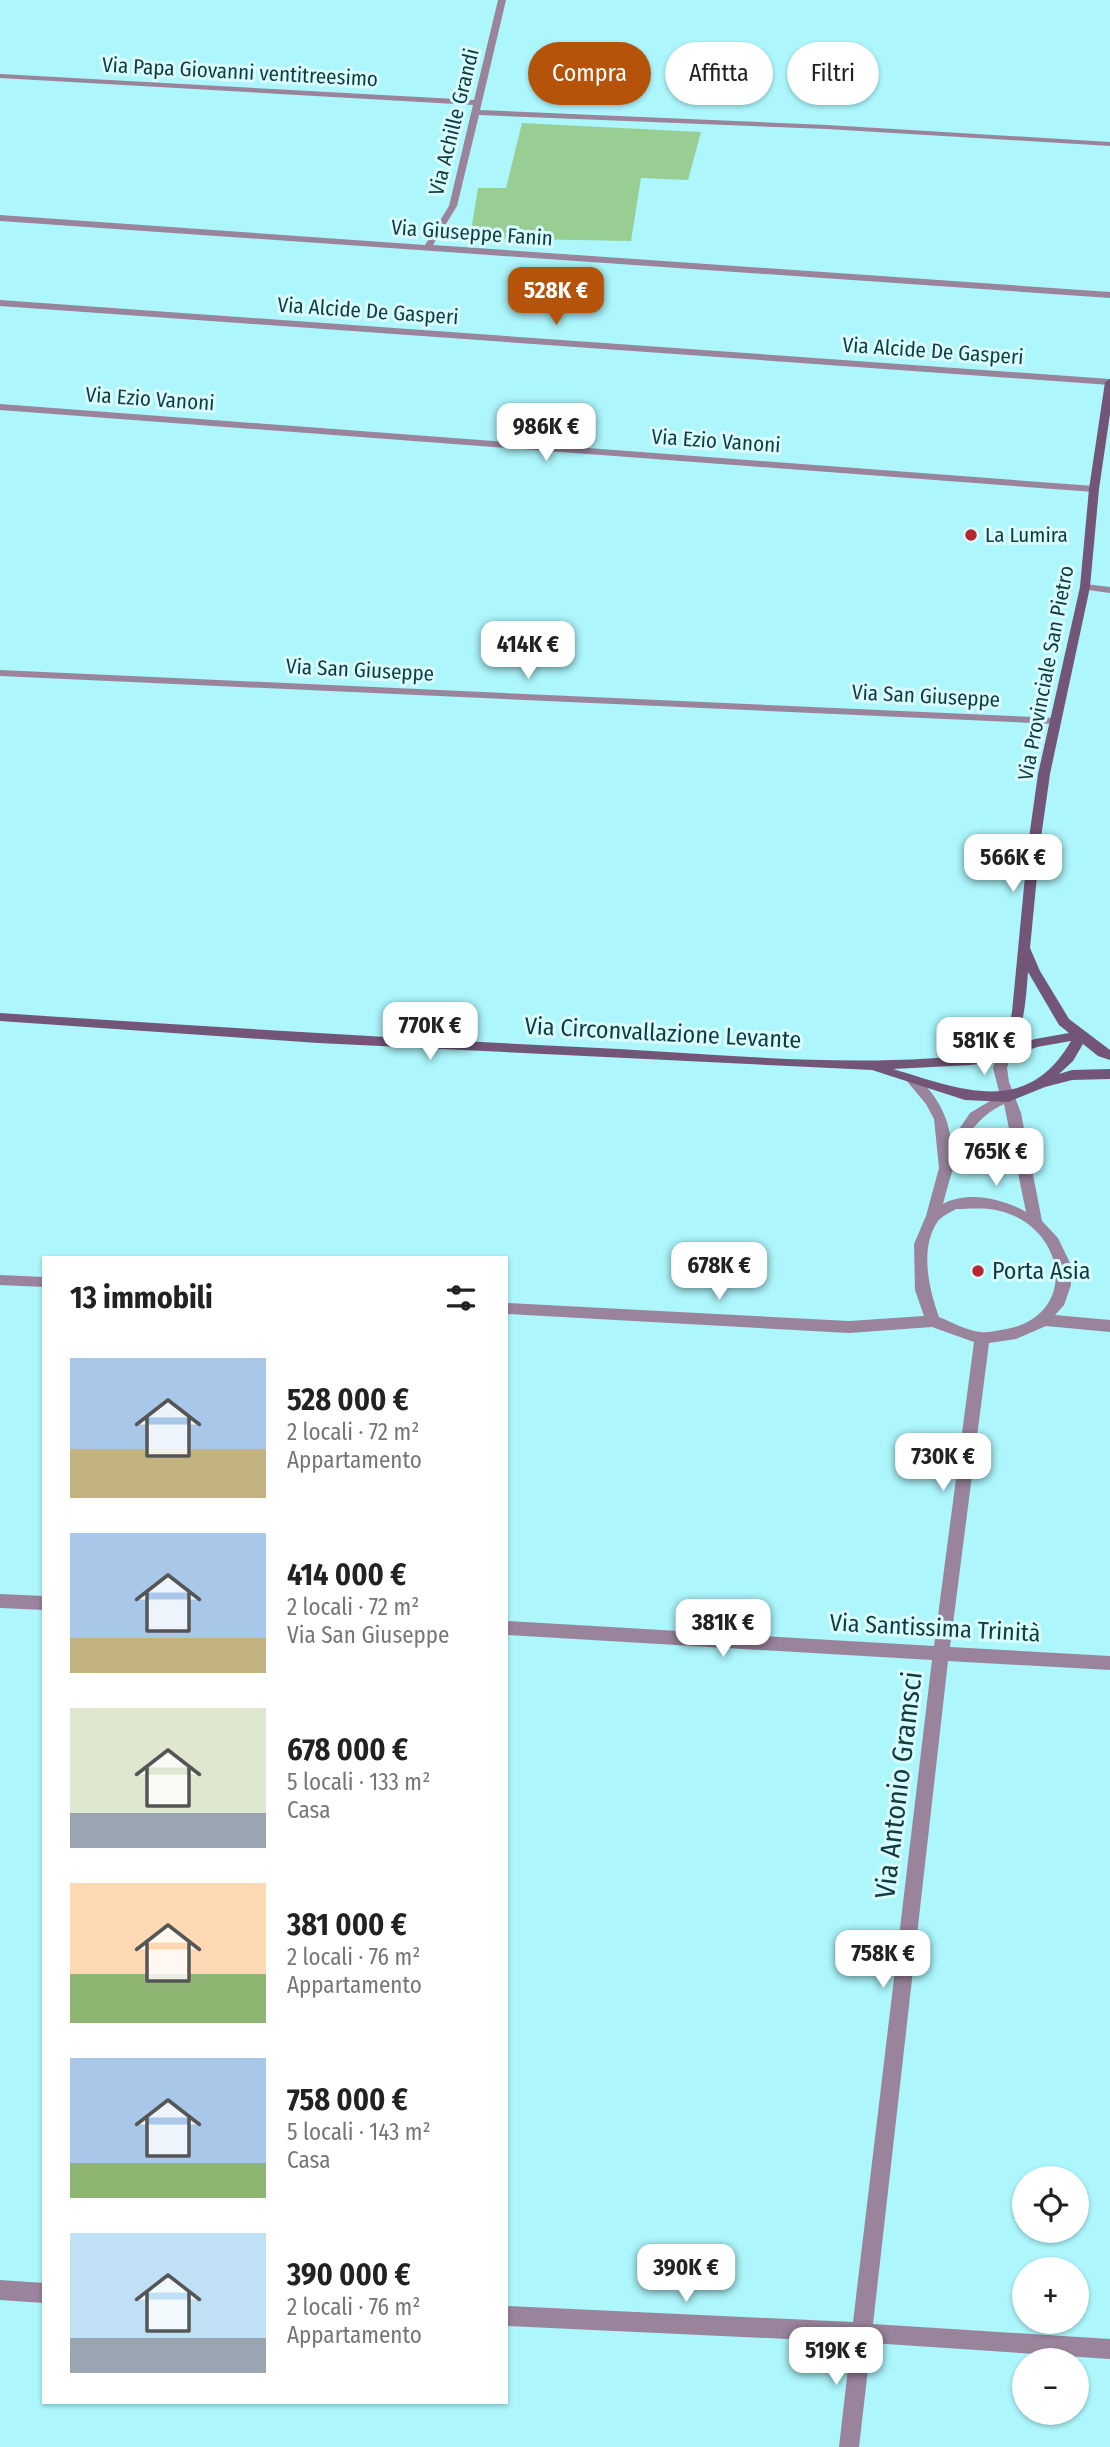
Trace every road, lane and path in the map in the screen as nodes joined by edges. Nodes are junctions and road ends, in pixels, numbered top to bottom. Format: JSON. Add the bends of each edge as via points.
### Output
{"nodes":[{"id":1,"x":502,"y":0,"type":"edge"},
{"id":2,"x":0,"y":76,"type":"edge"},
{"id":3,"x":476,"y":108,"type":"junction"},
{"id":4,"x":1110,"y":144,"type":"edge"},
{"id":5,"x":0,"y":218,"type":"edge"},
{"id":6,"x":428,"y":248,"type":"junction"},
{"id":7,"x":1110,"y":295,"type":"edge"},
{"id":8,"x":0,"y":303,"type":"edge"},
{"id":9,"x":1110,"y":382,"type":"edge"},
{"id":10,"x":0,"y":407,"type":"edge"},
{"id":11,"x":1094,"y":489,"type":"junction"},
{"id":12,"x":1085,"y":587,"type":"junction"},
{"id":13,"x":1110,"y":590,"type":"edge"},
{"id":14,"x":0,"y":673,"type":"edge"},
{"id":15,"x":1054,"y":721,"type":"junction"},
{"id":16,"x":1025,"y":946,"type":"junction"},
{"id":17,"x":0,"y":1017,"type":"edge"},
{"id":18,"x":1081,"y":1035,"type":"junction"},
{"id":19,"x":1004,"y":1055,"type":"junction"},
{"id":20,"x":1110,"y":1055,"type":"edge"},
{"id":21,"x":863,"y":1066,"type":"junction"},
{"id":22,"x":1110,"y":1074,"type":"edge"},
{"id":23,"x":914,"y":1080,"type":"junction"},
{"id":24,"x":1041,"y":1083,"type":"junction"},
{"id":25,"x":1008,"y":1097,"type":"junction"},
{"id":26,"x":945,"y":1171,"type":"junction"},
{"id":27,"x":933,"y":1216,"type":"junction"},
{"id":28,"x":1036,"y":1224,"type":"junction"},
{"id":29,"x":0,"y":1280,"type":"edge"},
{"id":30,"x":42,"y":1282,"type":"edge"},
{"id":31,"x":508,"y":1308,"type":"edge"},
{"id":32,"x":1046,"y":1320,"type":"junction"},
{"id":33,"x":933,"y":1321,"type":"junction"},
{"id":34,"x":1110,"y":1326,"type":"edge"},
{"id":35,"x":982,"y":1339,"type":"junction"},
{"id":36,"x":0,"y":1601,"type":"edge"},
{"id":37,"x":42,"y":1603,"type":"edge"},
{"id":38,"x":508,"y":1628,"type":"edge"},
{"id":39,"x":942,"y":1652,"type":"junction"},
{"id":40,"x":1110,"y":1663,"type":"edge"},
{"id":41,"x":0,"y":2290,"type":"edge"},
{"id":42,"x":42,"y":2292,"type":"edge"},
{"id":43,"x":508,"y":2316,"type":"edge"},
{"id":44,"x":864,"y":2333,"type":"junction"},
{"id":45,"x":1110,"y":2349,"type":"edge"},
{"id":46,"x":849,"y":2447,"type":"edge"}],
"edges":[{"from":1,"to":3,"type":"street","name":"Via Achille Grandi"},
{"from":2,"to":3,"type":"street","name":"Via Papa Giovanni ventitreesimo"},
{"from":3,"to":4,"type":"street","name":"Via Papa Giovanni ventitreesimo"},
{"from":3,"to":6,"type":"street","name":"Via Achille Grandi","via":[[453,206]]},
{"from":5,"to":6,"type":"street","name":"Via Giuseppe Fanin"},
{"from":6,"to":7,"type":"street","name":"Via Giuseppe Fanin"},
{"from":8,"to":9,"type":"street","name":"Via Alcide De Gasperi"},
{"from":9,"to":11,"type":"main road","name":"Via Provinciale San Pietro"},
{"from":10,"to":11,"type":"street","name":"Via Ezio Vanoni"},
{"from":11,"to":12,"type":"main road","name":"Via Provinciale San Pietro"},
{"from":12,"to":13,"type":"street"},
{"from":12,"to":15,"type":"main road","name":"Via Provinciale San Pietro"},
{"from":14,"to":15,"type":"street","name":"Via San Giuseppe"},
{"from":15,"to":16,"type":"main road","name":"Via Provinciale San Pietro","via":[[1034,845]]},
{"from":16,"to":18,"type":"main road","via":[[1064,1022]]},
{"from":16,"to":19,"type":"main road","via":[[1018,1012]]},
{"from":17,"to":21,"type":"main road","name":"Via Circonvallazione Levante","via":[[318,1039]]},
{"from":18,"to":19,"type":"main road","name":"Via Circonvallazione Levante","via":[[1035,1043]]},
{"from":18,"to":20,"type":"main road"},
{"from":18,"to":24,"type":"main road","via":[[1068,1058]]},
{"from":19,"to":21,"type":"main road","name":"Via Circonvallazione Levante"},
{"from":19,"to":25,"type":"street","via":[[1000,1068]]},
{"from":21,"to":23,"type":"main road","name":"Via Circonvallazione Levante"},
{"from":22,"to":24,"type":"main road","name":"Via Circonvallazione Levante","via":[[1072,1075]]},
{"from":23,"to":25,"type":"main road","name":"Via Circonvallazione Levante","via":[[965,1095]]},
{"from":23,"to":26,"type":"street","via":[[933,1098],[942,1116]]},
{"from":24,"to":25,"type":"main road","name":"Via Circonvallazione Levante"},
{"from":25,"to":26,"type":"street","via":[[976,1114],[964,1128]]},
{"from":25,"to":28,"type":"street"},
{"from":26,"to":27,"type":"street"},
{"from":27,"to":28,"type":"street","via":[[954,1204],[980,1204],[1007,1208]]},
{"from":27,"to":33,"type":"street","via":[[921,1244],[922,1290]]},
{"from":28,"to":32,"type":"street","via":[[1051,1239],[1066,1267],[1061,1300]]},
{"from":29,"to":30,"type":"street"},
{"from":31,"to":33,"type":"street","via":[[849,1327]]},
{"from":32,"to":34,"type":"street"},
{"from":32,"to":35,"type":"street","via":[[1024,1332]]},
{"from":33,"to":35,"type":"street"},
{"from":35,"to":39,"type":"street","name":"Via Antonio Gramsci"},
{"from":36,"to":37,"type":"street"},
{"from":38,"to":39,"type":"street","name":"Via Santissima Trinità"},
{"from":39,"to":40,"type":"street","name":"Via Santissima Trinità"},
{"from":39,"to":44,"type":"street","name":"Via Antonio Gramsci"},
{"from":41,"to":42,"type":"street"},
{"from":43,"to":44,"type":"street"},
{"from":44,"to":45,"type":"street"},
{"from":44,"to":46,"type":"street","name":"Via Antonio Gramsci"}]}
